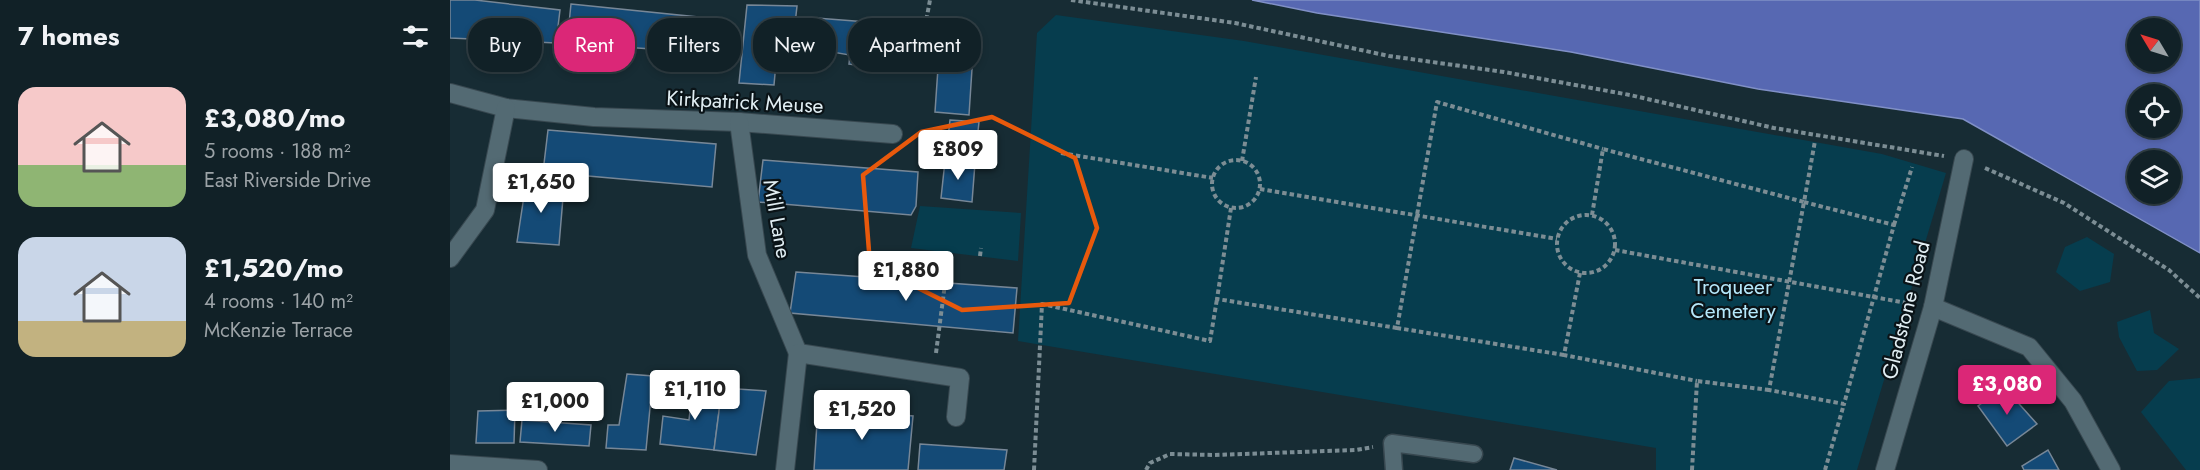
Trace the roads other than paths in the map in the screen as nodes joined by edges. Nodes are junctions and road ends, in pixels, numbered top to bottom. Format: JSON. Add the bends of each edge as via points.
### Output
{"nodes":[{"id":1,"x":450,"y":93,"type":"edge"},
{"id":2,"x":506,"y":108,"type":"junction"},
{"id":3,"x":740,"y":122,"type":"junction"},
{"id":4,"x":893,"y":134,"type":"dead end"},
{"id":5,"x":1964,"y":159,"type":"road end"},
{"id":6,"x":450,"y":258,"type":"edge"},
{"id":7,"x":1933,"y":307,"type":"junction"},
{"id":8,"x":798,"y":353,"type":"junction"},
{"id":9,"x":956,"y":417,"type":"dead end"},
{"id":10,"x":1474,"y":454,"type":"dead end"},
{"id":11,"x":450,"y":464,"type":"edge"},
{"id":12,"x":538,"y":470,"type":"edge"},
{"id":13,"x":785,"y":470,"type":"edge"},
{"id":14,"x":1394,"y":470,"type":"edge"},
{"id":15,"x":1886,"y":470,"type":"edge"},
{"id":16,"x":2111,"y":470,"type":"edge"}],
"edges":[{"from":1,"to":2,"type":"street","name":"Kirkpatrick Meuse"},
{"from":2,"to":3,"type":"street","name":"Kirkpatrick Meuse","via":[[594,117]]},
{"from":2,"to":6,"type":"street","via":[[485,210]]},
{"from":3,"to":4,"type":"street","name":"Kirkpatrick Meuse"},
{"from":3,"to":8,"type":"street","name":"Mill Lane","via":[[757,255]]},
{"from":5,"to":7,"type":"street","name":"Gladstone Road"},
{"from":7,"to":15,"type":"street","name":"Gladstone Road"},
{"from":7,"to":16,"type":"street","via":[[2029,347],[2073,401]]},
{"from":8,"to":9,"type":"street","via":[[960,378]]},
{"from":8,"to":13,"type":"street"},
{"from":10,"to":14,"type":"lane","via":[[1392,443]]},
{"from":11,"to":12,"type":"street"}]}
